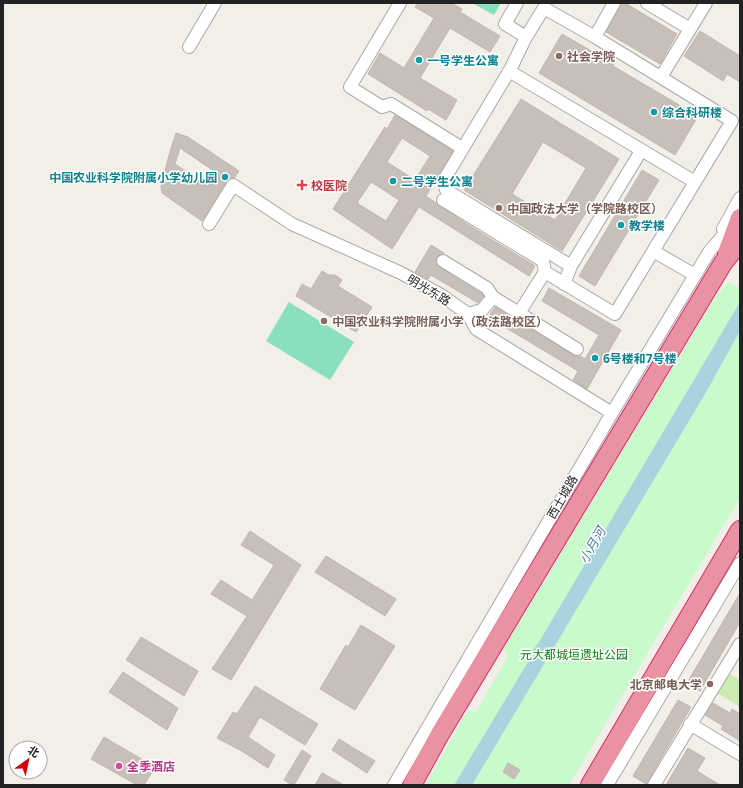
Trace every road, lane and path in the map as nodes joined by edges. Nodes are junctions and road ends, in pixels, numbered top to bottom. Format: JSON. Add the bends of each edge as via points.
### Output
{"nodes":[{"id":1,"x":214,"y":3,"type":"edge"},
{"id":2,"x":400,"y":3,"type":"edge"},
{"id":3,"x":517,"y":3,"type":"edge"},
{"id":4,"x":614,"y":3,"type":"edge"},
{"id":5,"x":647,"y":3,"type":"edge"},
{"id":6,"x":539,"y":6,"type":"edge"},
{"id":7,"x":704,"y":6,"type":"edge"},
{"id":8,"x":690,"y":29,"type":"junction"},
{"id":9,"x":595,"y":36,"type":"junction"},
{"id":10,"x":526,"y":37,"type":"junction"},
{"id":11,"x":189,"y":47,"type":"dead end"},
{"id":12,"x":509,"y":71,"type":"junction"},
{"id":13,"x":661,"y":77,"type":"junction"},
{"id":14,"x":462,"y":148,"type":"junction"},
{"id":15,"x":641,"y":151,"type":"junction"},
{"id":16,"x":695,"y":182,"type":"junction"},
{"id":17,"x":740,"y":198,"type":"edge"},
{"id":18,"x":443,"y":200,"type":"dead end"},
{"id":19,"x":740,"y":217,"type":"edge"},
{"id":20,"x":209,"y":224,"type":"dead end"},
{"id":21,"x":740,"y":242,"type":"edge"},
{"id":22,"x":653,"y":251,"type":"junction"},
{"id":23,"x":716,"y":258,"type":"junction"},
{"id":24,"x":443,"y":260,"type":"dead end"},
{"id":25,"x":571,"y":266,"type":"junction"},
{"id":26,"x":545,"y":272,"type":"junction"},
{"id":27,"x":696,"y":275,"type":"junction"},
{"id":28,"x":564,"y":284,"type":"junction"},
{"id":29,"x":493,"y":297,"type":"junction"},
{"id":30,"x":520,"y":313,"type":"junction"},
{"id":31,"x":468,"y":314,"type":"junction"},
{"id":32,"x":577,"y":349,"type":"dead end"},
{"id":33,"x":612,"y":413,"type":"junction"},
{"id":34,"x":740,"y":530,"type":"edge"},
{"id":35,"x":740,"y":563,"type":"edge"},
{"id":36,"x":740,"y":644,"type":"edge"},
{"id":37,"x":690,"y":724,"type":"junction"},
{"id":38,"x":440,"y":734,"type":"junction"},
{"id":39,"x":740,"y":754,"type":"edge"},
{"id":40,"x":394,"y":785,"type":"edge"},
{"id":41,"x":399,"y":785,"type":"edge"},
{"id":42,"x":412,"y":785,"type":"edge"},
{"id":43,"x":590,"y":785,"type":"edge"},
{"id":44,"x":607,"y":785,"type":"edge"},
{"id":45,"x":654,"y":785,"type":"edge"}],
"edges":[{"from":1,"to":11,"type":"street"},
{"from":2,"to":14,"type":"street","via":[[350,87],[382,107],[391,104]]},
{"from":3,"to":10,"type":"street","via":[[504,24]]},
{"from":4,"to":9,"type":"street"},
{"from":5,"to":8,"type":"street"},
{"from":6,"to":9,"type":"street"},
{"from":6,"to":10,"type":"street"},
{"from":7,"to":8,"type":"street"},
{"from":8,"to":13,"type":"street"},
{"from":9,"to":13,"type":"street"},
{"from":10,"to":12,"type":"street"},
{"from":12,"to":14,"type":"street"},
{"from":12,"to":15,"type":"street"},
{"from":13,"to":16,"type":"street","via":[[732,122]]},
{"from":14,"to":25,"type":"street","via":[[444,180],[446,190]]},
{"from":15,"to":16,"type":"street"},
{"from":15,"to":25,"type":"street"},
{"from":16,"to":22,"type":"street"},
{"from":17,"to":23,"type":"street","name":"西土城路"},
{"from":18,"to":26,"type":"street","via":[[543,261]]},
{"from":19,"to":23,"type":"highway"},
{"from":20,"to":31,"type":"street","name":"明光东路","via":[[233,185],[292,224],[401,273]]},
{"from":21,"to":23,"type":"highway"},
{"from":22,"to":27,"type":"street"},
{"from":22,"to":28,"type":"street","via":[[615,314]]},
{"from":23,"to":27,"type":"street","name":"西土城路"},
{"from":23,"to":38,"type":"highway"},
{"from":24,"to":29,"type":"street","via":[[487,288]]},
{"from":25,"to":28,"type":"street"},
{"from":26,"to":28,"type":"street"},
{"from":26,"to":30,"type":"street"},
{"from":27,"to":33,"type":"street","name":"西土城路"},
{"from":29,"to":30,"type":"street"},
{"from":29,"to":31,"type":"street","via":[[482,310]]},
{"from":30,"to":32,"type":"street"},
{"from":31,"to":33,"type":"street","name":"明光东路","via":[[476,329]]},
{"from":33,"to":40,"type":"street","name":"西土城路"},
{"from":34,"to":43,"type":"highway"},
{"from":35,"to":44,"type":"street"},
{"from":36,"to":37,"type":"street"},
{"from":37,"to":39,"type":"street"},
{"from":37,"to":45,"type":"street"},
{"from":38,"to":41,"type":"highway"},
{"from":38,"to":42,"type":"highway"}]}
